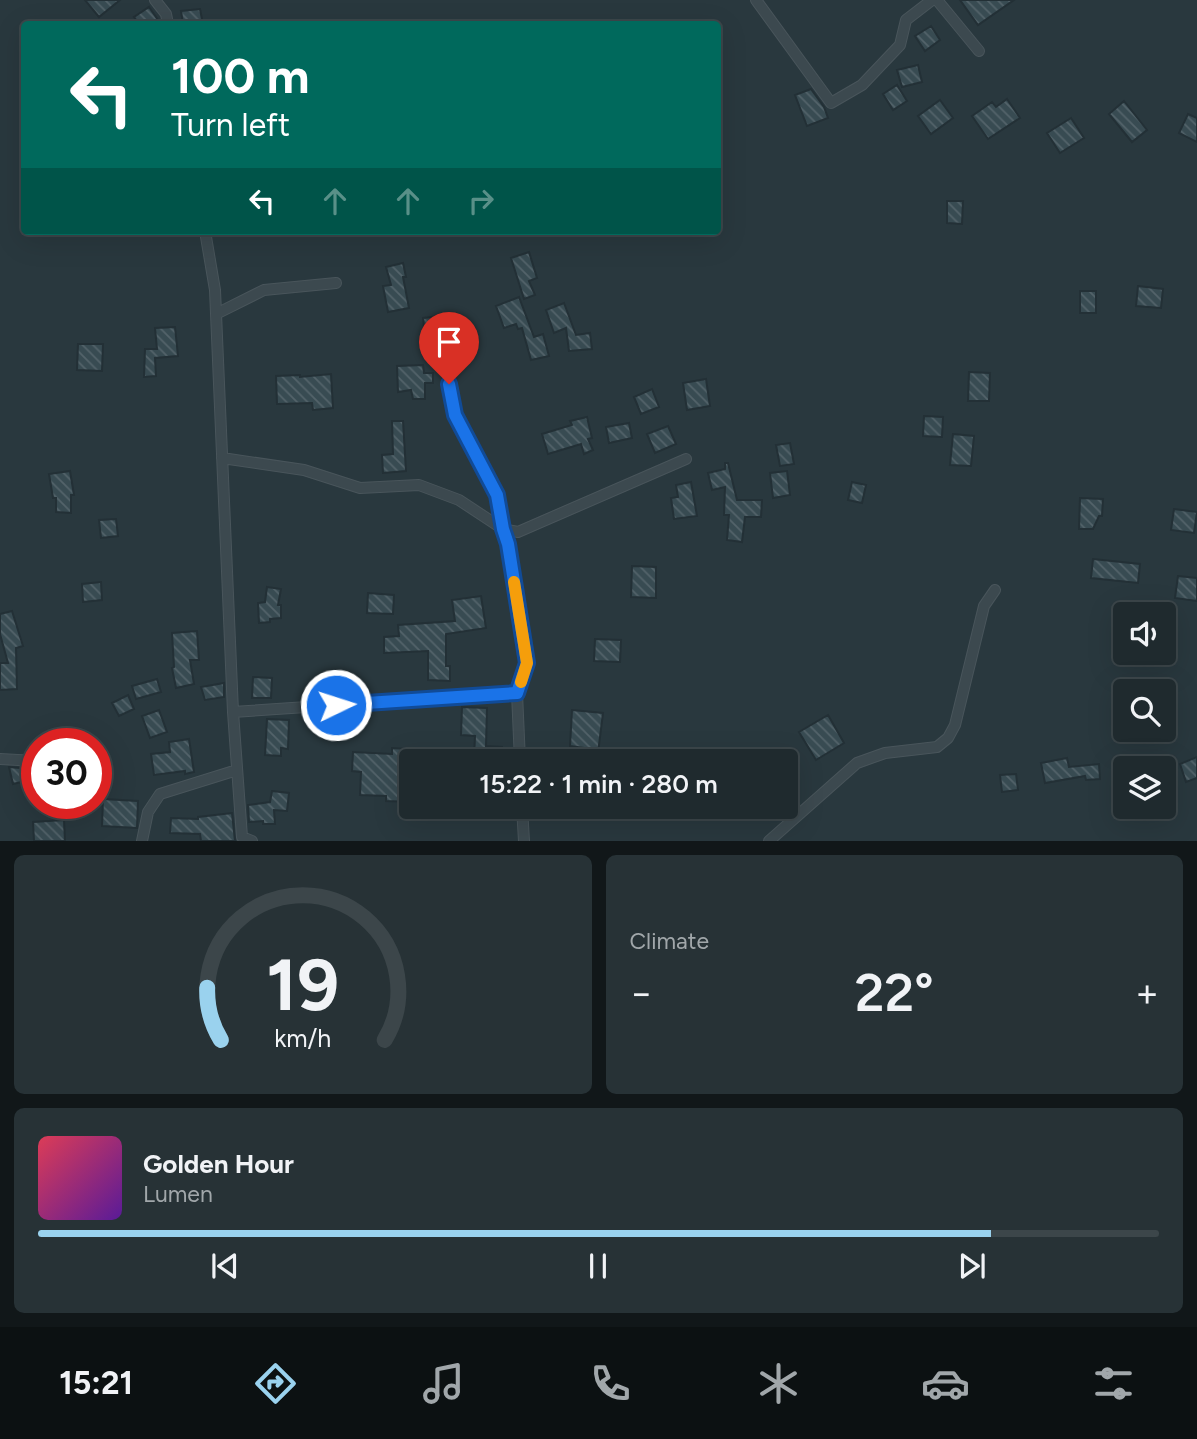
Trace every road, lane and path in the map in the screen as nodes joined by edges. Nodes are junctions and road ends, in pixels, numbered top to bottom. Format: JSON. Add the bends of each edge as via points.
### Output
{"nodes":[{"id":1,"x":155,"y":0,"type":"edge"},
{"id":2,"x":756,"y":0,"type":"edge"},
{"id":3,"x":934,"y":0,"type":"edge"},
{"id":4,"x":167,"y":21,"type":"edge"},
{"id":5,"x":979,"y":51,"type":"dead end"},
{"id":6,"x":206,"y":235,"type":"edge"},
{"id":7,"x":336,"y":283,"type":"dead end"},
{"id":8,"x":216,"y":314,"type":"junction"},
{"id":9,"x":449,"y":384,"type":"dead end"},
{"id":10,"x":222,"y":458,"type":"junction"},
{"id":11,"x":686,"y":459,"type":"dead end"},
{"id":12,"x":503,"y":529,"type":"junction"},
{"id":13,"x":995,"y":590,"type":"dead end"},
{"id":14,"x":517,"y":693,"type":"junction"},
{"id":15,"x":233,"y":712,"type":"junction"},
{"id":16,"x":519,"y":749,"type":"edge"},
{"id":17,"x":0,"y":759,"type":"edge"},
{"id":18,"x":21,"y":760,"type":"edge"},
{"id":19,"x":237,"y":770,"type":"junction"},
{"id":20,"x":523,"y":819,"type":"edge"},
{"id":21,"x":142,"y":841,"type":"edge"},
{"id":22,"x":252,"y":841,"type":"edge"},
{"id":23,"x":524,"y":841,"type":"edge"},
{"id":24,"x":769,"y":841,"type":"edge"}],
"edges":[{"from":1,"to":4,"type":"street"},
{"from":2,"to":3,"type":"street","via":[[831,103],[862,85],[900,45],[906,20]]},
{"from":3,"to":5,"type":"street"},
{"from":6,"to":8,"type":"street"},
{"from":7,"to":8,"type":"street","via":[[264,290]]},
{"from":8,"to":10,"type":"street"},
{"from":9,"to":12,"type":"street","via":[[455,415],[497,495]]},
{"from":10,"to":12,"type":"street","via":[[304,470],[360,488],[419,485],[459,500]]},
{"from":10,"to":15,"type":"street"},
{"from":11,"to":12,"type":"street","via":[[518,532]]},
{"from":12,"to":14,"type":"street","via":[[527,663]]},
{"from":13,"to":24,"type":"street","via":[[985,606],[948,738],[937,747],[885,753],[858,762]]},
{"from":14,"to":15,"type":"street"},
{"from":14,"to":16,"type":"street"},
{"from":15,"to":19,"type":"street"},
{"from":17,"to":18,"type":"street"},
{"from":19,"to":21,"type":"street","via":[[160,794],[148,812]]},
{"from":19,"to":22,"type":"street","via":[[242,837]]},
{"from":20,"to":23,"type":"street"}]}
